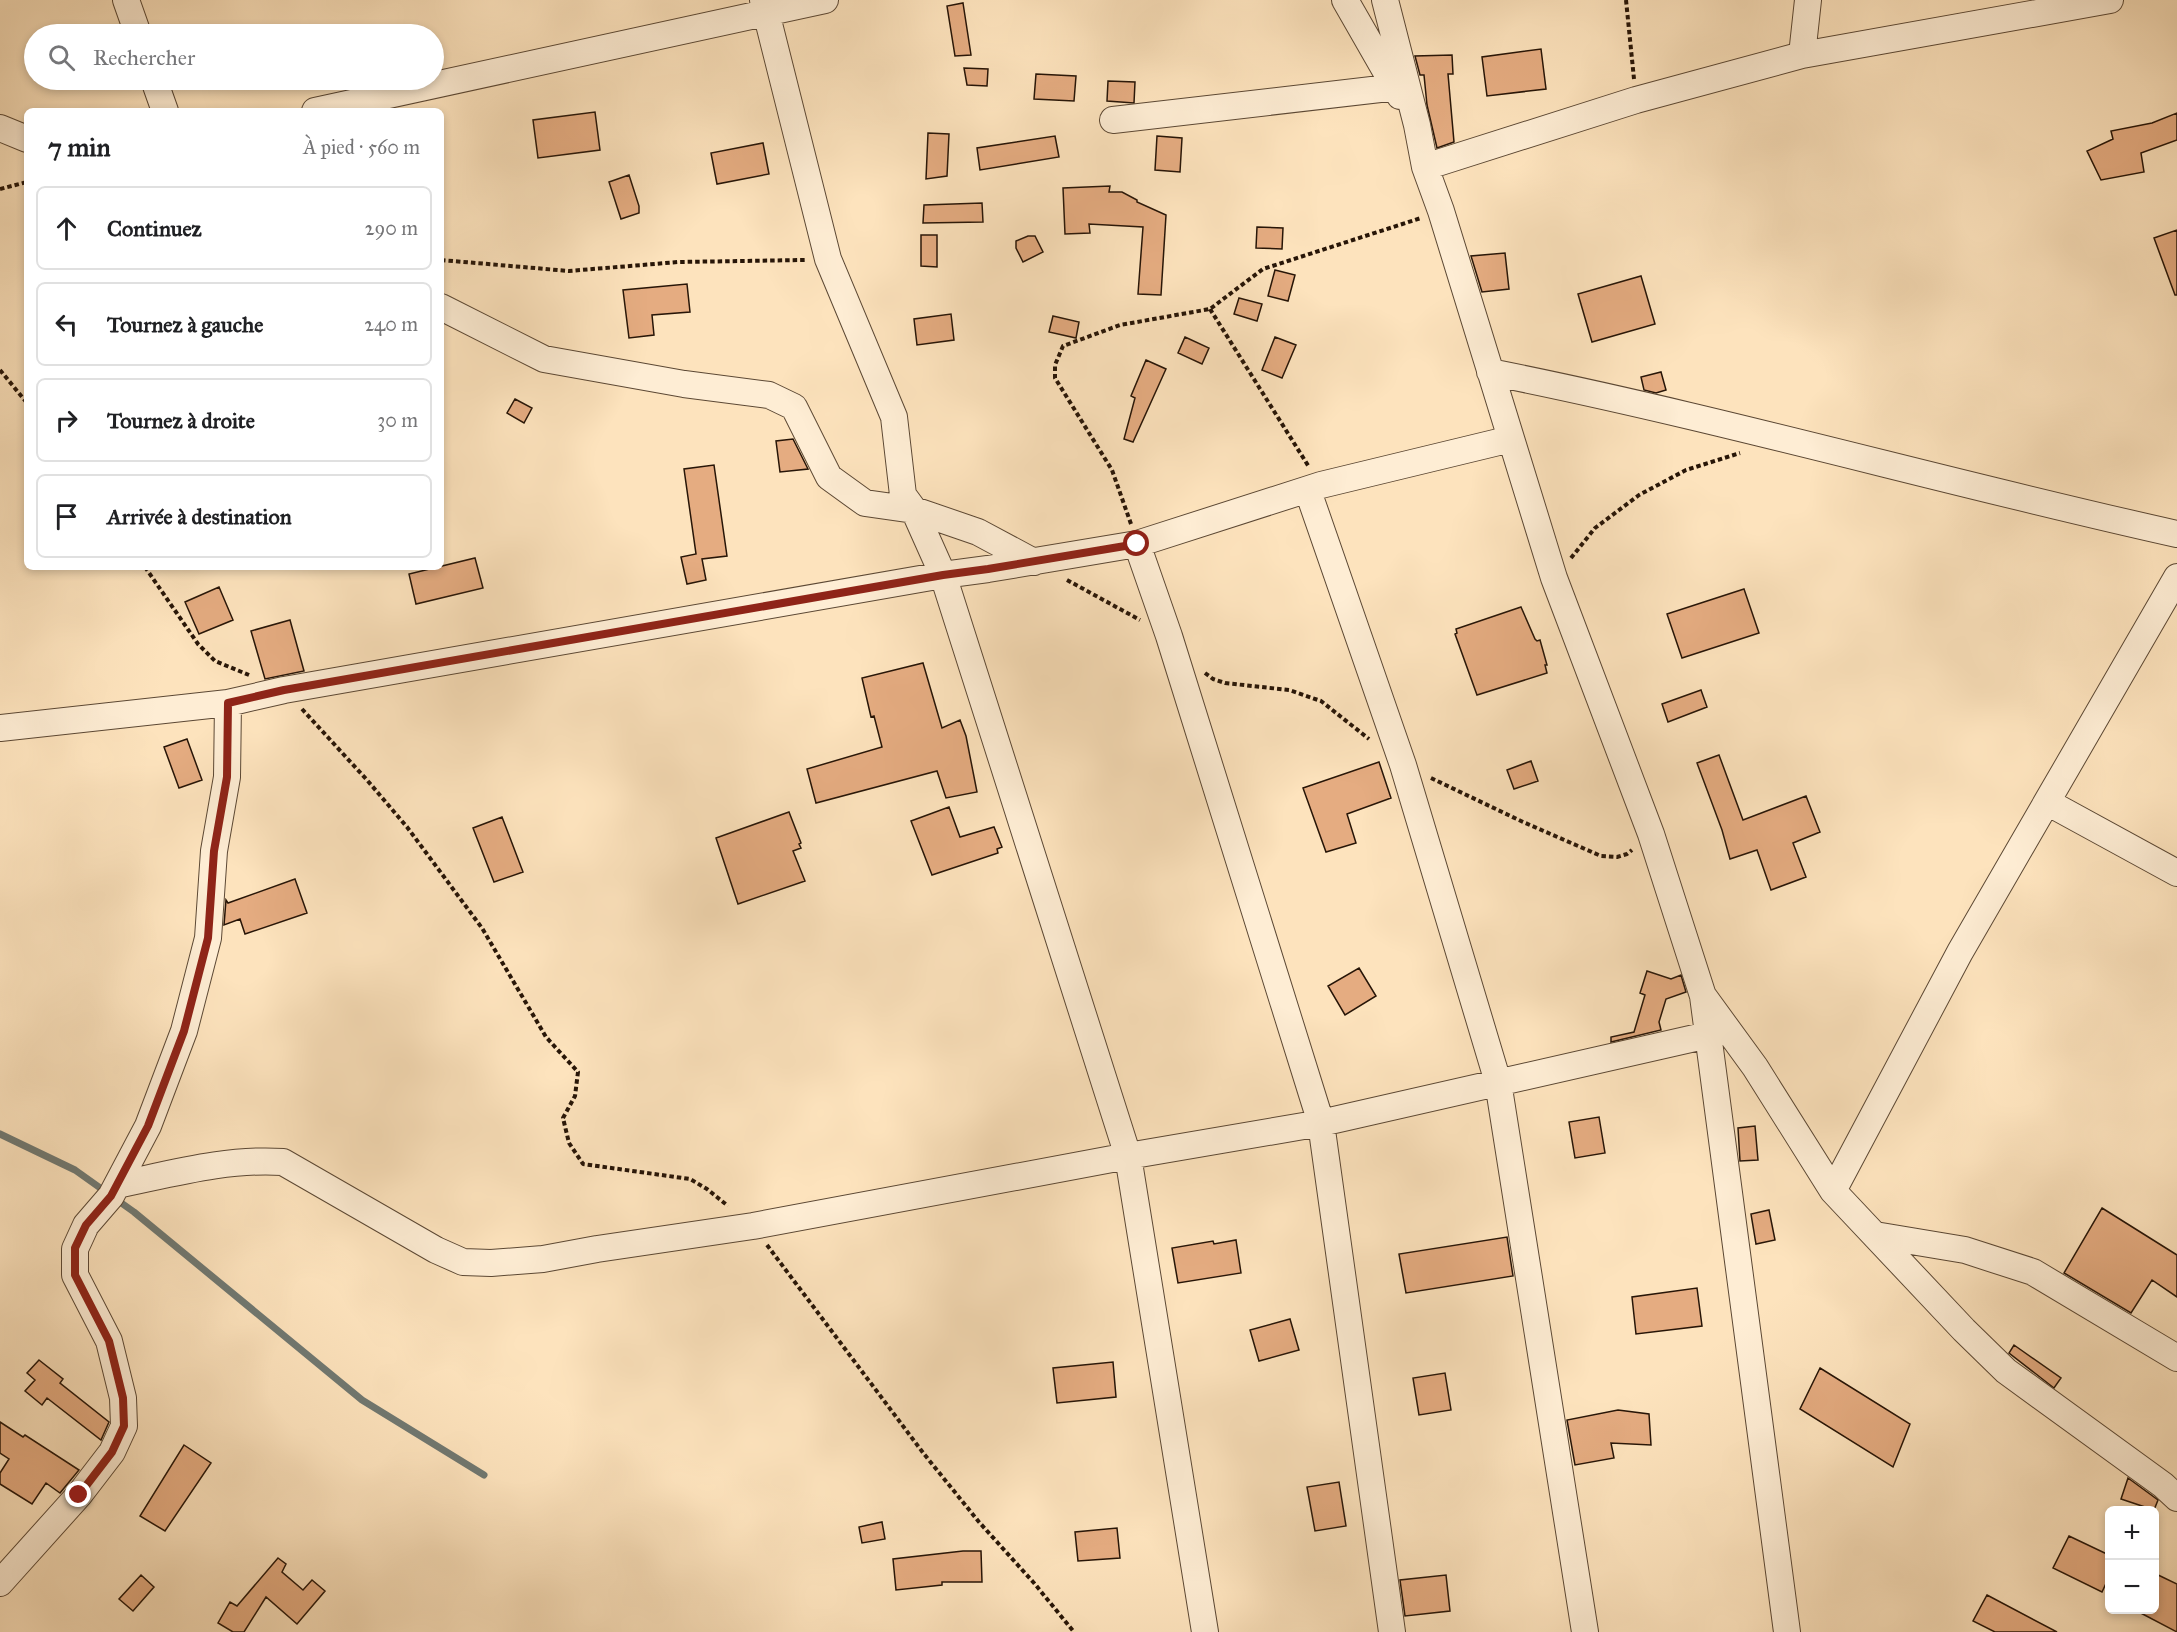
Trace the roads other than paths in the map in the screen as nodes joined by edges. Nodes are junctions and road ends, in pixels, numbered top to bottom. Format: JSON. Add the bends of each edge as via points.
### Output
{"nodes":[{"id":1,"x":126,"y":0,"type":"edge"},
{"id":2,"x":825,"y":0,"type":"edge"},
{"id":3,"x":1345,"y":0,"type":"edge"},
{"id":4,"x":1385,"y":0,"type":"edge"},
{"id":5,"x":1808,"y":0,"type":"edge"},
{"id":6,"x":2110,"y":0,"type":"edge"},
{"id":7,"x":765,"y":6,"type":"edge"},
{"id":8,"x":134,"y":24,"type":"edge"},
{"id":9,"x":1802,"y":55,"type":"junction"},
{"id":10,"x":444,"y":81,"type":"edge"},
{"id":11,"x":1401,"y":87,"type":"junction"},
{"id":12,"x":158,"y":90,"type":"edge"},
{"id":13,"x":405,"y":90,"type":"edge"},
{"id":14,"x":164,"y":108,"type":"edge"},
{"id":15,"x":328,"y":108,"type":"edge"},
{"id":16,"x":1113,"y":120,"type":"dead end"},
{"id":17,"x":0,"y":128,"type":"edge"},
{"id":18,"x":24,"y":138,"type":"edge"},
{"id":19,"x":1425,"y":167,"type":"junction"},
{"id":20,"x":444,"y":309,"type":"edge"},
{"id":21,"x":1490,"y":372,"type":"junction"},
{"id":22,"x":1511,"y":439,"type":"junction"},
{"id":23,"x":1314,"y":488,"type":"junction"},
{"id":24,"x":914,"y":510,"type":"junction"},
{"id":25,"x":2177,"y":534,"type":"edge"},
{"id":26,"x":1137,"y":544,"type":"junction"},
{"id":27,"x":1034,"y":562,"type":"junction"},
{"id":28,"x":943,"y":575,"type":"junction"},
{"id":29,"x":2177,"y":577,"type":"edge"},
{"id":30,"x":228,"y":703,"type":"junction"},
{"id":31,"x":0,"y":728,"type":"edge"},
{"id":32,"x":2047,"y":802,"type":"junction"},
{"id":33,"x":2177,"y":873,"type":"edge"},
{"id":34,"x":1703,"y":996,"type":"junction"},
{"id":35,"x":1708,"y":1035,"type":"junction"},
{"id":36,"x":1498,"y":1082,"type":"junction"},
{"id":37,"x":1321,"y":1123,"type":"junction"},
{"id":38,"x":1128,"y":1156,"type":"junction"},
{"id":39,"x":117,"y":1185,"type":"junction"},
{"id":40,"x":1833,"y":1191,"type":"junction"},
{"id":41,"x":1875,"y":1235,"type":"junction"},
{"id":42,"x":2177,"y":1359,"type":"edge"},
{"id":43,"x":2177,"y":1498,"type":"edge"},
{"id":44,"x":0,"y":1583,"type":"edge"},
{"id":45,"x":1204,"y":1632,"type":"edge"},
{"id":46,"x":1392,"y":1632,"type":"edge"},
{"id":47,"x":1586,"y":1632,"type":"edge"},
{"id":48,"x":1788,"y":1632,"type":"edge"}],
"edges":[{"from":1,"to":8,"type":"street"},
{"from":2,"to":7,"type":"street"},
{"from":3,"to":11,"type":"street"},
{"from":4,"to":11,"type":"street"},
{"from":5,"to":9,"type":"street"},
{"from":6,"to":9,"type":"street"},
{"from":7,"to":10,"type":"street"},
{"from":7,"to":24,"type":"street","via":[[828,259],[894,417],[903,495]]},
{"from":9,"to":19,"type":"street","via":[[1636,100]]},
{"from":11,"to":16,"type":"street"},
{"from":11,"to":19,"type":"street","via":[[1417,125]]},
{"from":12,"to":14,"type":"street"},
{"from":13,"to":15,"type":"street"},
{"from":17,"to":18,"type":"street"},
{"from":19,"to":21,"type":"street"},
{"from":20,"to":24,"type":"street","via":[[544,359],[769,395],[794,407],[829,477],[865,503]]},
{"from":21,"to":22,"type":"street"},
{"from":21,"to":25,"type":"street","via":[[1604,395]]},
{"from":22,"to":23,"type":"street"},
{"from":22,"to":34,"type":"street","via":[[1554,578],[1651,834]]},
{"from":23,"to":26,"type":"street"},
{"from":23,"to":36,"type":"street","via":[[1403,765]]},
{"from":24,"to":27,"type":"street","via":[[978,532]]},
{"from":24,"to":28,"type":"street"},
{"from":26,"to":27,"type":"street"},
{"from":26,"to":37,"type":"street"},
{"from":27,"to":28,"type":"street"},
{"from":28,"to":30,"type":"street"},
{"from":28,"to":38,"type":"street"},
{"from":29,"to":32,"type":"street"},
{"from":30,"to":31,"type":"street"},
{"from":30,"to":39,"type":"street","via":[[227,777],[214,851],[208,938],[184,1031],[148,1126]]},
{"from":32,"to":33,"type":"street"},
{"from":32,"to":40,"type":"street","via":[[1960,952]]},
{"from":34,"to":35,"type":"street"},
{"from":34,"to":40,"type":"street","via":[[1755,1067]]},
{"from":35,"to":36,"type":"street"},
{"from":35,"to":48,"type":"street"},
{"from":36,"to":37,"type":"street"},
{"from":36,"to":47,"type":"street"},
{"from":37,"to":38,"type":"street"},
{"from":37,"to":46,"type":"street"},
{"from":38,"to":39,"type":"street","via":[[753,1226],[543,1260],[491,1263],[463,1262],[436,1250],[283,1162],[264,1160],[208,1167]]},
{"from":38,"to":45,"type":"street"},
{"from":39,"to":44,"type":"street","via":[[86,1225],[75,1248],[75,1275],[109,1341],[123,1398],[124,1426],[112,1452],[79,1495]]},
{"from":40,"to":41,"type":"street"},
{"from":41,"to":42,"type":"street","via":[[1965,1250],[2033,1272]]},
{"from":41,"to":43,"type":"street","via":[[2006,1371]]}]}
